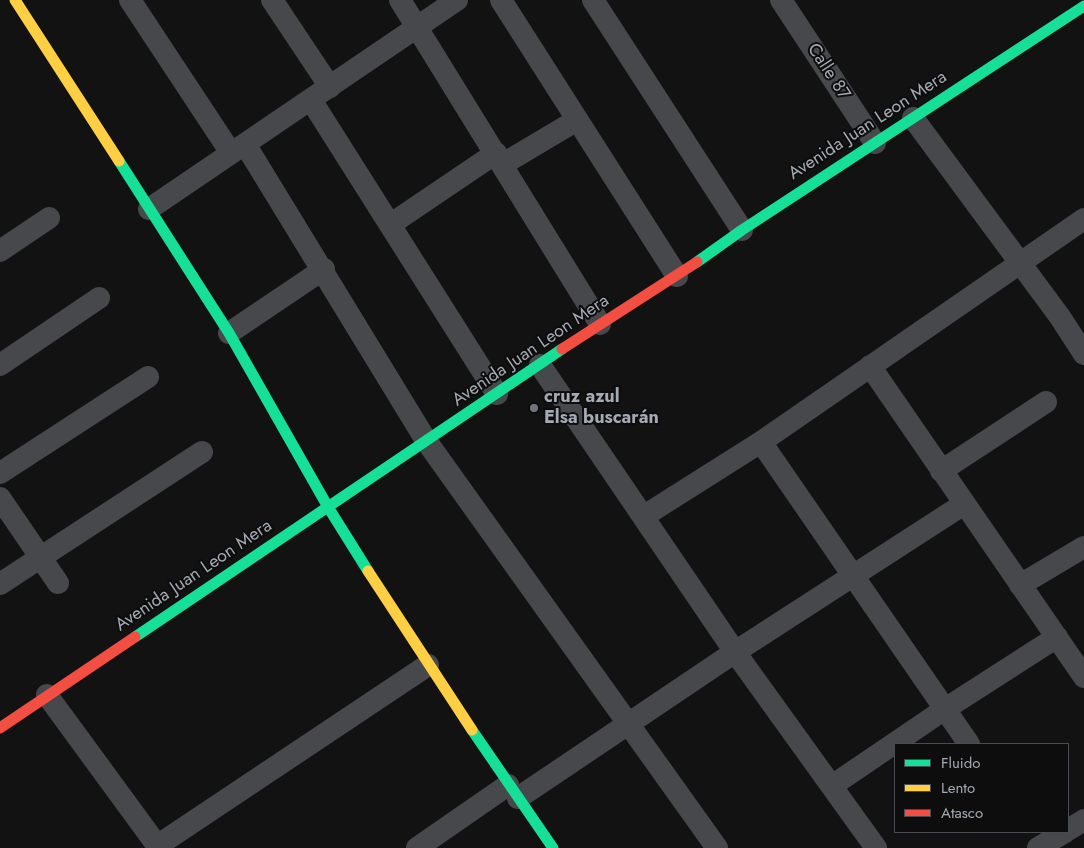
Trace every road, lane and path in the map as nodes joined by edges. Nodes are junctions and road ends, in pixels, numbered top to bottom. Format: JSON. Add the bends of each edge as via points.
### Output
{"nodes":[{"id":1,"x":15,"y":0,"type":"edge"},
{"id":2,"x":130,"y":0,"type":"edge"},
{"id":3,"x":272,"y":0,"type":"edge"},
{"id":4,"x":400,"y":0,"type":"edge"},
{"id":5,"x":457,"y":0,"type":"edge"},
{"id":6,"x":501,"y":0,"type":"edge"},
{"id":7,"x":593,"y":0,"type":"edge"},
{"id":8,"x":781,"y":0,"type":"edge"},
{"id":9,"x":1084,"y":6,"type":"edge"},
{"id":10,"x":418,"y":28,"type":"junction"},
{"id":11,"x":330,"y":87,"type":"junction"},
{"id":12,"x":311,"y":100,"type":"junction"},
{"id":13,"x":913,"y":118,"type":"junction"},
{"id":14,"x":577,"y":120,"type":"junction"},
{"id":15,"x":875,"y":143,"type":"junction"},
{"id":16,"x":238,"y":149,"type":"junction"},
{"id":17,"x":500,"y":159,"type":"junction"},
{"id":18,"x":149,"y":209,"type":"junction"},
{"id":19,"x":49,"y":218,"type":"dead end"},
{"id":20,"x":1084,"y":219,"type":"edge"},
{"id":21,"x":391,"y":224,"type":"junction"},
{"id":22,"x":742,"y":230,"type":"junction"},
{"id":23,"x":0,"y":251,"type":"edge"},
{"id":24,"x":1019,"y":262,"type":"junction"},
{"id":25,"x":324,"y":269,"type":"junction"},
{"id":26,"x":677,"y":276,"type":"junction"},
{"id":27,"x":98,"y":298,"type":"dead end"},
{"id":28,"x":600,"y":324,"type":"junction"},
{"id":29,"x":229,"y":333,"type":"junction"},
{"id":30,"x":1084,"y":354,"type":"edge"},
{"id":31,"x":0,"y":365,"type":"edge"},
{"id":32,"x":540,"y":365,"type":"junction"},
{"id":33,"x":870,"y":366,"type":"junction"},
{"id":34,"x":148,"y":376,"type":"dead end"},
{"id":35,"x":497,"y":394,"type":"junction"},
{"id":36,"x":1046,"y":402,"type":"dead end"},
{"id":37,"x":427,"y":442,"type":"junction"},
{"id":38,"x":761,"y":442,"type":"junction"},
{"id":39,"x":202,"y":452,"type":"dead end"},
{"id":40,"x":941,"y":471,"type":"junction"},
{"id":41,"x":0,"y":473,"type":"edge"},
{"id":42,"x":0,"y":498,"type":"edge"},
{"id":43,"x":964,"y":504,"type":"junction"},
{"id":44,"x":328,"y":507,"type":"junction"},
{"id":45,"x":644,"y":516,"type":"junction"},
{"id":46,"x":1084,"y":547,"type":"edge"},
{"id":47,"x":40,"y":557,"type":"junction"},
{"id":48,"x":854,"y":577,"type":"junction"},
{"id":49,"x":58,"y":583,"type":"dead end"},
{"id":50,"x":0,"y":584,"type":"edge"},
{"id":51,"x":1020,"y":585,"type":"junction"},
{"id":52,"x":1057,"y":637,"type":"junction"},
{"id":53,"x":735,"y":652,"type":"junction"},
{"id":54,"x":428,"y":665,"type":"junction"},
{"id":55,"x":1084,"y":677,"type":"edge"},
{"id":56,"x":47,"y":695,"type":"junction"},
{"id":57,"x":945,"y":709,"type":"junction"},
{"id":58,"x":628,"y":724,"type":"junction"},
{"id":59,"x":0,"y":728,"type":"edge"},
{"id":60,"x":895,"y":743,"type":"edge"},
{"id":61,"x":968,"y":743,"type":"edge"},
{"id":62,"x":894,"y":744,"type":"edge"},
{"id":63,"x":833,"y":785,"type":"junction"},
{"id":64,"x":513,"y":792,"type":"junction"},
{"id":65,"x":1084,"y":820,"type":"edge"},
{"id":66,"x":1069,"y":829,"type":"edge"},
{"id":67,"x":1062,"y":833,"type":"edge"},
{"id":68,"x":1037,"y":844,"type":"edge"},
{"id":69,"x":158,"y":847,"type":"edge"},
{"id":70,"x":417,"y":848,"type":"edge"},
{"id":71,"x":552,"y":848,"type":"edge"},
{"id":72,"x":717,"y":848,"type":"edge"},
{"id":73,"x":876,"y":848,"type":"edge"}],
"edges":[{"from":1,"to":18,"type":"street"},
{"from":2,"to":16,"type":"street"},
{"from":3,"to":11,"type":"street"},
{"from":4,"to":10,"type":"street"},
{"from":5,"to":10,"type":"street"},
{"from":6,"to":14,"type":"street"},
{"from":7,"to":22,"type":"street"},
{"from":8,"to":15,"type":"street","name":"Calle 87"},
{"from":9,"to":13,"type":"street","name":"Avenida Juan Leon Mera"},
{"from":10,"to":11,"type":"street"},
{"from":10,"to":17,"type":"street"},
{"from":11,"to":12,"type":"street"},
{"from":12,"to":16,"type":"street"},
{"from":12,"to":21,"type":"street"},
{"from":13,"to":15,"type":"street","name":"Avenida Juan Leon Mera"},
{"from":13,"to":24,"type":"street"},
{"from":14,"to":17,"type":"street"},
{"from":14,"to":26,"type":"street"},
{"from":15,"to":22,"type":"street","name":"Avenida Juan Leon Mera"},
{"from":16,"to":18,"type":"street"},
{"from":16,"to":25,"type":"street"},
{"from":17,"to":21,"type":"street"},
{"from":17,"to":28,"type":"street"},
{"from":18,"to":29,"type":"street"},
{"from":19,"to":23,"type":"street"},
{"from":20,"to":24,"type":"street"},
{"from":21,"to":35,"type":"street"},
{"from":22,"to":26,"type":"street","name":"Avenida Juan Leon Mera"},
{"from":24,"to":30,"type":"street"},
{"from":24,"to":33,"type":"street"},
{"from":25,"to":29,"type":"street"},
{"from":25,"to":37,"type":"street"},
{"from":26,"to":28,"type":"street","name":"Avenida Juan Leon Mera"},
{"from":27,"to":31,"type":"street"},
{"from":28,"to":32,"type":"street","name":"Avenida Juan Leon Mera"},
{"from":29,"to":44,"type":"street"},
{"from":32,"to":35,"type":"street","name":"Avenida Juan Leon Mera"},
{"from":32,"to":45,"type":"street"},
{"from":33,"to":38,"type":"street"},
{"from":33,"to":40,"type":"street"},
{"from":34,"to":41,"type":"street"},
{"from":35,"to":37,"type":"street","name":"Avenida Juan Leon Mera"},
{"from":36,"to":40,"type":"street"},
{"from":37,"to":44,"type":"street","name":"Avenida Juan Leon Mera"},
{"from":37,"to":58,"type":"street"},
{"from":38,"to":45,"type":"street"},
{"from":38,"to":48,"type":"street"},
{"from":39,"to":47,"type":"street"},
{"from":40,"to":43,"type":"street"},
{"from":42,"to":47,"type":"street"},
{"from":43,"to":48,"type":"street"},
{"from":43,"to":51,"type":"street"},
{"from":44,"to":54,"type":"street"},
{"from":44,"to":56,"type":"street","name":"Avenida Juan Leon Mera"},
{"from":45,"to":53,"type":"street"},
{"from":46,"to":51,"type":"street"},
{"from":47,"to":49,"type":"street"},
{"from":47,"to":50,"type":"street"},
{"from":48,"to":53,"type":"street"},
{"from":48,"to":57,"type":"street"},
{"from":51,"to":52,"type":"street"},
{"from":52,"to":55,"type":"street"},
{"from":52,"to":57,"type":"street"},
{"from":53,"to":58,"type":"street"},
{"from":53,"to":63,"type":"street"},
{"from":54,"to":64,"type":"street"},
{"from":54,"to":69,"type":"street"},
{"from":56,"to":59,"type":"street","name":"Avenida Juan Leon Mera"},
{"from":56,"to":69,"type":"street"},
{"from":57,"to":60,"type":"street"},
{"from":57,"to":61,"type":"street"},
{"from":58,"to":64,"type":"street"},
{"from":58,"to":72,"type":"street"},
{"from":62,"to":63,"type":"street"},
{"from":63,"to":73,"type":"street"},
{"from":64,"to":70,"type":"street"},
{"from":64,"to":71,"type":"street"},
{"from":65,"to":66,"type":"street"},
{"from":67,"to":68,"type":"street"}]}
